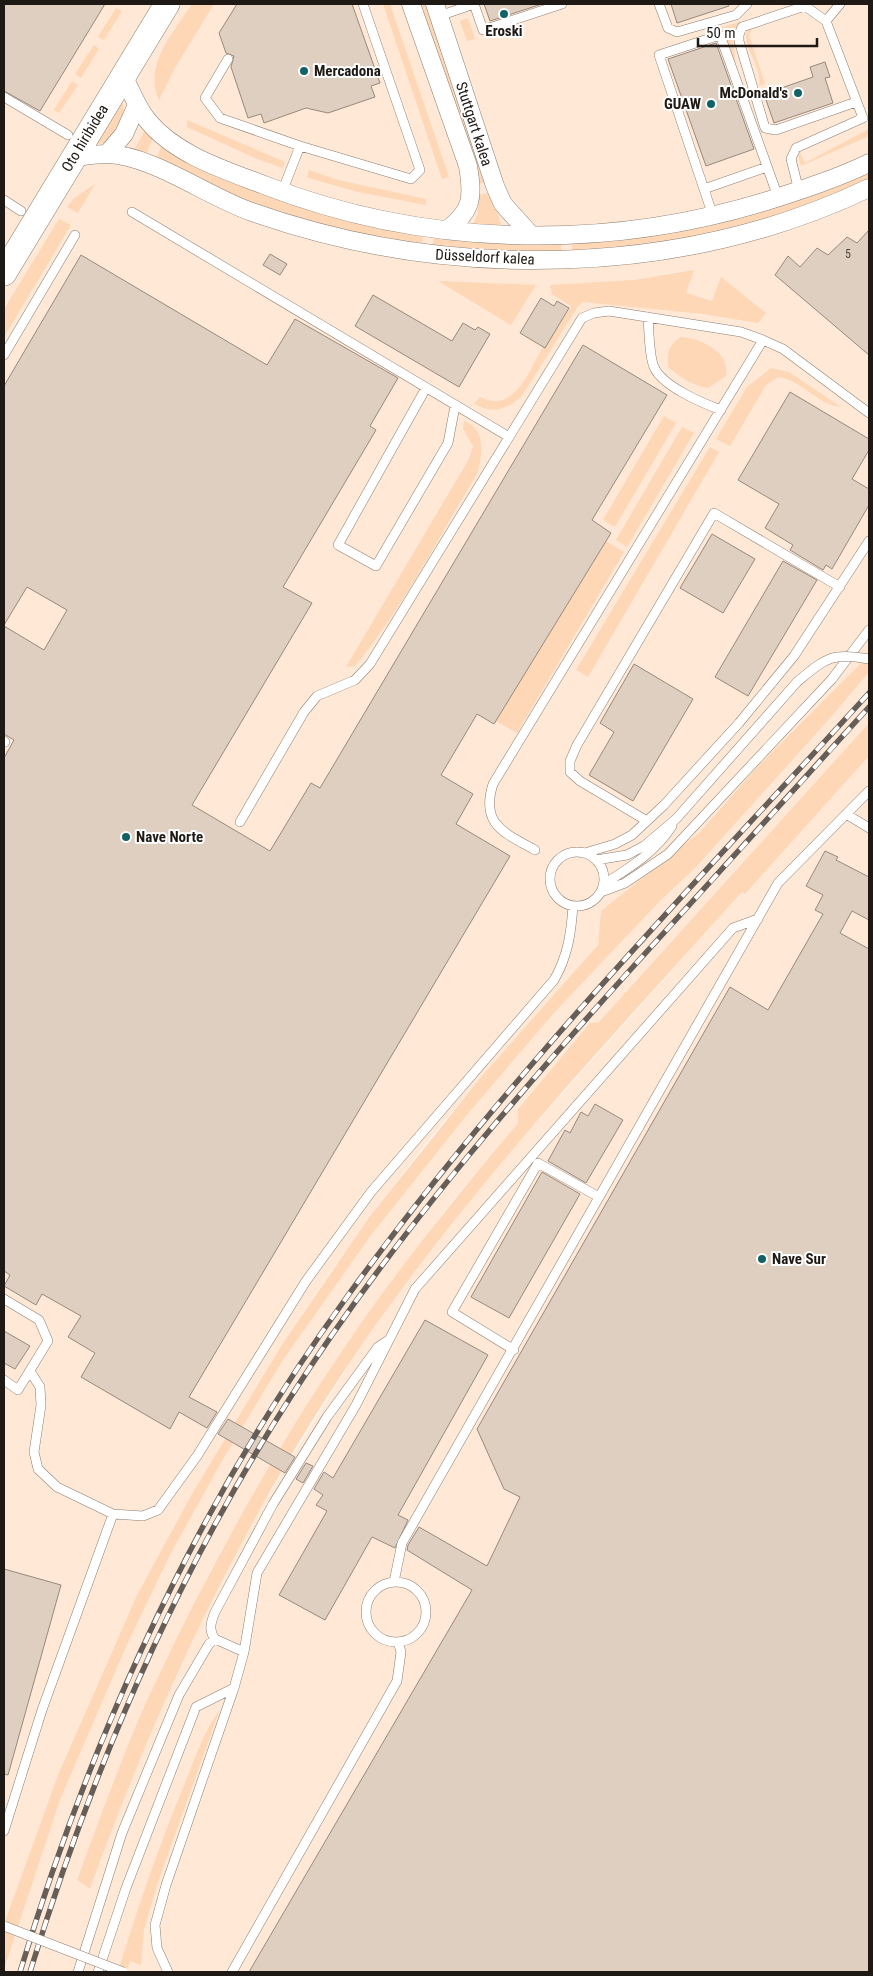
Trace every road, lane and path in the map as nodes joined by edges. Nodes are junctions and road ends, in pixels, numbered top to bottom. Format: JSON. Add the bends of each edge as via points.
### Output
{"nodes":[{"id":1,"x":147,"y":4,"type":"edge"},
{"id":2,"x":166,"y":4,"type":"edge"},
{"id":3,"x":363,"y":4,"type":"edge"},
{"id":4,"x":411,"y":4,"type":"edge"},
{"id":5,"x":562,"y":4,"type":"edge"},
{"id":6,"x":659,"y":4,"type":"edge"},
{"id":7,"x":747,"y":4,"type":"edge"},
{"id":8,"x":840,"y":4,"type":"edge"},
{"id":9,"x":437,"y":10,"type":"edge"},
{"id":10,"x":826,"y":21,"type":"junction"},
{"id":11,"x":228,"y":59,"type":"dead end"},
{"id":12,"x":123,"y":75,"type":"junction"},
{"id":13,"x":4,"y":97,"type":"edge"},
{"id":14,"x":856,"y":102,"type":"junction"},
{"id":15,"x":137,"y":105,"type":"junction"},
{"id":16,"x":71,"y":146,"type":"junction"},
{"id":17,"x":300,"y":146,"type":"junction"},
{"id":18,"x":108,"y":154,"type":"junction"},
{"id":19,"x":869,"y":163,"type":"edge"},
{"id":20,"x":767,"y":167,"type":"junction"},
{"id":21,"x":869,"y":188,"type":"edge"},
{"id":22,"x":704,"y":189,"type":"junction"},
{"id":23,"x":800,"y":191,"type":"junction"},
{"id":24,"x":282,"y":192,"type":"junction"},
{"id":25,"x":778,"y":197,"type":"junction"},
{"id":26,"x":13,"y":206,"type":"edge"},
{"id":27,"x":132,"y":212,"type":"dead end"},
{"id":28,"x":713,"y":216,"type":"junction"},
{"id":29,"x":447,"y":230,"type":"junction"},
{"id":30,"x":530,"y":234,"type":"junction"},
{"id":31,"x":75,"y":235,"type":"dead end"},
{"id":32,"x":4,"y":241,"type":"edge"},
{"id":33,"x":4,"y":273,"type":"edge"},
{"id":34,"x":648,"y":317,"type":"junction"},
{"id":35,"x":763,"y":340,"type":"junction"},
{"id":36,"x":4,"y":355,"type":"edge"},
{"id":37,"x":426,"y":388,"type":"junction"},
{"id":38,"x":455,"y":406,"type":"junction"},
{"id":39,"x":721,"y":410,"type":"junction"},
{"id":40,"x":869,"y":413,"type":"edge"},
{"id":41,"x":509,"y":437,"type":"junction"},
{"id":42,"x":869,"y":541,"type":"edge"},
{"id":43,"x":840,"y":587,"type":"junction"},
{"id":44,"x":869,"y":630,"type":"edge"},
{"id":45,"x":869,"y":659,"type":"edge"},
{"id":46,"x":869,"y":783,"type":"edge"},
{"id":47,"x":869,"y":791,"type":"edge"},
{"id":48,"x":846,"y":814,"type":"junction"},
{"id":49,"x":676,"y":820,"type":"junction"},
{"id":50,"x":647,"y":821,"type":"junction"},
{"id":51,"x":240,"y":822,"type":"dead end"},
{"id":52,"x":869,"y":828,"type":"edge"},
{"id":53,"x":535,"y":850,"type":"dead end"},
{"id":54,"x":585,"y":853,"type":"junction"},
{"id":55,"x":596,"y":860,"type":"junction"},
{"id":56,"x":603,"y":888,"type":"junction"},
{"id":57,"x":573,"y":906,"type":"junction"},
{"id":58,"x":758,"y":919,"type":"junction"},
{"id":59,"x":599,"y":1197,"type":"junction"},
{"id":60,"x":4,"y":1299,"type":"edge"},
{"id":61,"x":389,"y":1339,"type":"junction"},
{"id":62,"x":514,"y":1350,"type":"junction"},
{"id":63,"x":30,"y":1371,"type":"junction"},
{"id":64,"x":4,"y":1380,"type":"edge"},
{"id":65,"x":113,"y":1514,"type":"junction"},
{"id":66,"x":394,"y":1582,"type":"junction"},
{"id":67,"x":215,"y":1639,"type":"junction"},
{"id":68,"x":398,"y":1642,"type":"junction"},
{"id":69,"x":244,"y":1652,"type":"junction"},
{"id":70,"x":234,"y":1688,"type":"junction"},
{"id":71,"x":4,"y":1831,"type":"edge"},
{"id":72,"x":4,"y":1926,"type":"edge"},
{"id":73,"x":78,"y":1972,"type":"edge"},
{"id":74,"x":98,"y":1972,"type":"edge"},
{"id":75,"x":123,"y":1972,"type":"edge"},
{"id":76,"x":168,"y":1972,"type":"edge"},
{"id":77,"x":232,"y":1972,"type":"edge"}],
"edges":[{"from":1,"to":16,"type":"street","name":"Oto hiribidea"},
{"from":2,"to":12,"type":"street","name":"Oto hiribidea"},
{"from":3,"to":17,"type":"lane","via":[[420,170],[411,179]]},
{"from":4,"to":29,"type":"street","name":"Stuttgart kalea","via":[[468,166],[472,190],[465,212]]},
{"from":5,"to":9,"type":"lane","via":[[483,30],[474,4]]},
{"from":6,"to":7,"type":"lane","via":[[668,28],[677,32],[736,15]]},
{"from":8,"to":10,"type":"lane"},
{"from":9,"to":30,"type":"street","name":"Stuttgart kalea","via":[[494,186],[503,204]]},
{"from":10,"to":14,"type":"lane"},
{"from":10,"to":14,"type":"lane","via":[[805,6],[742,27],[739,41],[765,128],[776,130]]},
{"from":11,"to":17,"type":"lane","via":[[205,98],[220,118]]},
{"from":12,"to":15,"type":"street","name":"Düsseldorf kalea"},
{"from":12,"to":16,"type":"street","name":"Oto hiribidea"},
{"from":13,"to":16,"type":"lane"},
{"from":14,"to":23,"type":"lane","via":[[862,118],[796,148],[791,159]]},
{"from":15,"to":18,"type":"street","via":[[124,134]]},
{"from":15,"to":24,"type":"street","name":"Düsseldorf kalea","via":[[161,135],[184,150]]},
{"from":16,"to":18,"type":"street","name":"Düsseldorf kalea"},
{"from":16,"to":26,"type":"street","name":"Oto hiribidea"},
{"from":16,"to":33,"type":"street","name":"Oto hiribidea"},
{"from":17,"to":24,"type":"lane"},
{"from":18,"to":21,"type":"street","name":"Düsseldorf kalea","via":[[148,165],[251,212],[339,237],[426,254],[477,258],[567,260],[634,255],[688,246],[792,219]]},
{"from":19,"to":23,"type":"street","name":"Düsseldorf kalea"},
{"from":20,"to":22,"type":"lane"},
{"from":20,"to":22,"type":"lane","via":[[720,35],[659,55]]},
{"from":20,"to":25,"type":"lane"},
{"from":22,"to":28,"type":"lane"},
{"from":23,"to":25,"type":"street","name":"Düsseldorf kalea"},
{"from":24,"to":29,"type":"street","name":"Düsseldorf kalea","via":[[380,219]]},
{"from":25,"to":28,"type":"street","name":"Düsseldorf kalea"},
{"from":26,"to":32,"type":"street","name":"Oto hiribidea"},
{"from":27,"to":37,"type":"lane"},
{"from":28,"to":30,"type":"street","name":"Düsseldorf kalea","via":[[630,231],[566,236]]},
{"from":29,"to":30,"type":"street","name":"Düsseldorf kalea"},
{"from":31,"to":36,"type":"lane"},
{"from":34,"to":35,"type":"lane","via":[[741,332]]},
{"from":34,"to":39,"type":"lane","via":[[654,367],[685,394]]},
{"from":34,"to":41,"type":"lane","via":[[609,311],[582,318]]},
{"from":35,"to":39,"type":"lane"},
{"from":35,"to":40,"type":"lane","via":[[783,349]]},
{"from":37,"to":38,"type":"lane"},
{"from":37,"to":38,"type":"lane","via":[[338,545],[376,566],[448,443]]},
{"from":38,"to":41,"type":"lane"},
{"from":39,"to":53,"type":"lane","via":[[493,784],[491,818],[498,829]]},
{"from":41,"to":51,"type":"lane","via":[[370,664],[355,680],[317,696],[304,712]]},
{"from":42,"to":43,"type":"lane"},
{"from":43,"to":50,"type":"lane","via":[[794,656],[738,723]]},
{"from":43,"to":50,"type":"lane","via":[[714,513],[570,761],[570,772],[580,781]]},
{"from":44,"to":56,"type":"lane","via":[[826,686],[668,854],[626,883]]},
{"from":45,"to":49,"type":"lane","bridge":true,"via":[[843,654],[819,663],[797,682]]},
{"from":46,"to":48,"type":"lane"},
{"from":47,"to":48,"type":"lane"},
{"from":48,"to":52,"type":"lane"},
{"from":48,"to":58,"type":"lane","via":[[778,883]]},
{"from":49,"to":55,"type":"lane","via":[[644,846],[627,855]]},
{"from":49,"to":56,"type":"lane","via":[[648,854]]},
{"from":50,"to":54,"type":"lane","via":[[632,835],[615,844]]},
{"from":54,"to":55,"type":"lane"},
{"from":54,"to":57,"type":"lane","via":[[562,856],[551,871],[552,890],[557,898]]},
{"from":55,"to":56,"type":"lane","via":[[601,867]]},
{"from":56,"to":57,"type":"lane","via":[[589,903]]},
{"from":57,"to":65,"type":"lane","via":[[564,963],[554,980],[371,1192],[306,1281],[196,1456],[158,1510],[143,1516]]},
{"from":58,"to":59,"type":"lane"},
{"from":58,"to":61,"type":"lane","via":[[733,928],[415,1289]]},
{"from":59,"to":62,"type":"lane"},
{"from":59,"to":62,"type":"lane","via":[[538,1162],[452,1312]]},
{"from":60,"to":63,"type":"lane","via":[[39,1320],[48,1341]]},
{"from":61,"to":67,"type":"lane","via":[[378,1347],[327,1417],[273,1504],[215,1612],[210,1625]]},
{"from":61,"to":69,"type":"lane","via":[[356,1405],[257,1573]]},
{"from":62,"to":66,"type":"lane","via":[[402,1543]]},
{"from":63,"to":64,"type":"lane","via":[[18,1390]]},
{"from":63,"to":65,"type":"lane","via":[[40,1387],[41,1405],[34,1452],[38,1469],[57,1487]]},
{"from":65,"to":71,"type":"lane","via":[[42,1710]]},
{"from":66,"to":68,"type":"lane","via":[[409,1584],[417,1590],[426,1606],[421,1630]]},
{"from":66,"to":68,"type":"lane","via":[[379,1586],[372,1593],[366,1618],[374,1634]]},
{"from":67,"to":69,"type":"lane"},
{"from":67,"to":73,"type":"lane","via":[[180,1695],[122,1833]]},
{"from":68,"to":77,"type":"lane","via":[[402,1652],[397,1681]]},
{"from":69,"to":70,"type":"lane"},
{"from":70,"to":74,"type":"lane","via":[[196,1707],[126,1888]]},
{"from":70,"to":76,"type":"lane","via":[[155,1925],[157,1948]]},
{"from":72,"to":75,"type":"lane","bridge":true}]}
